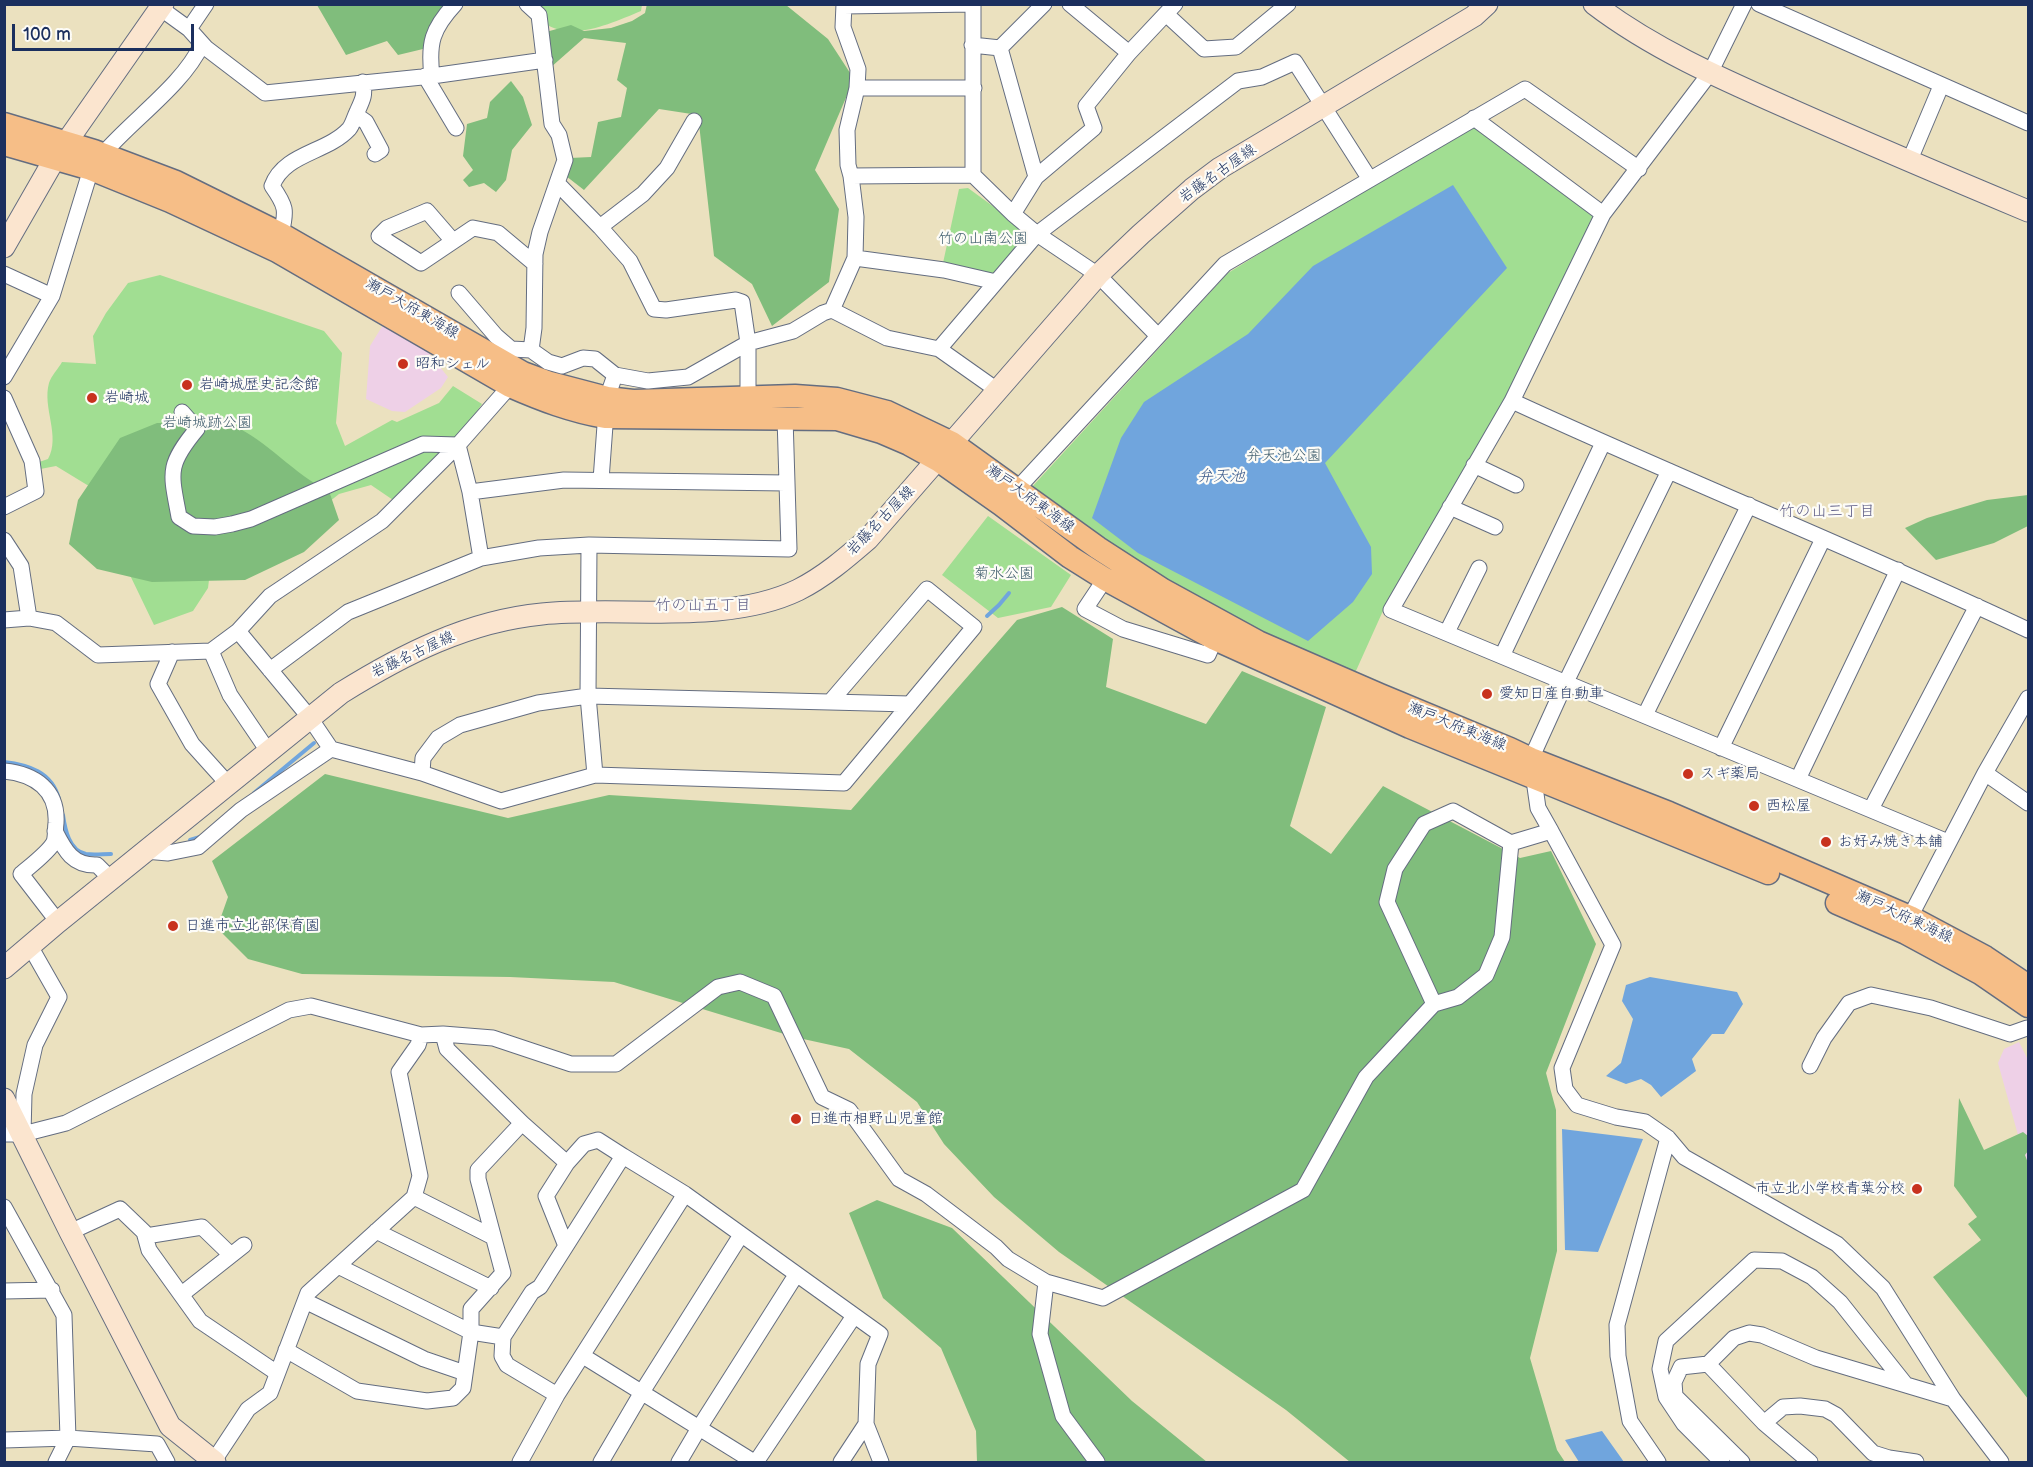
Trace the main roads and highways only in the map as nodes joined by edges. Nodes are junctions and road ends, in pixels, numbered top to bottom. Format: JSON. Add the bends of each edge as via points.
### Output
{"nodes":[{"id":1,"x":1487,"y":4,"type":"edge"},
{"id":2,"x":1594,"y":4,"type":"edge"},
{"id":3,"x":161,"y":6,"type":"edge"},
{"id":4,"x":4,"y":124,"type":"edge"},
{"id":5,"x":4,"y":144,"type":"edge"},
{"id":6,"x":60,"y":151,"type":"junction"},
{"id":7,"x":97,"y":162,"type":"junction"},
{"id":8,"x":2028,"y":211,"type":"edge"},
{"id":9,"x":4,"y":247,"type":"edge"},
{"id":10,"x":606,"y":408,"type":"junction"},
{"id":11,"x":952,"y":443,"type":"junction"},
{"id":12,"x":938,"y":460,"type":"junction"},
{"id":13,"x":1533,"y":769,"type":"junction"},
{"id":14,"x":4,"y":968,"type":"edge"},
{"id":15,"x":2025,"y":997,"type":"edge"},
{"id":16,"x":4,"y":1099,"type":"edge"},
{"id":17,"x":14,"y":1134,"type":"edge"},
{"id":18,"x":214,"y":1462,"type":"edge"}],
"edges":[{"from":1,"to":11,"type":"main road","name":"岩藤名古屋線","via":[[1474,16],[1202,182],[1098,275]]},
{"from":2,"to":8,"type":"main road","via":[[1612,19],[1710,73]]},
{"from":3,"to":6,"type":"main road"},
{"from":4,"to":6,"type":"main road","name":"瀬戸大府東海線"},
{"from":5,"to":6,"type":"main road","name":"瀬戸大府東海線"},
{"from":6,"to":7,"type":"main road","name":"瀬戸大府東海線"},
{"from":6,"to":9,"type":"main road"},
{"from":7,"to":10,"type":"main road","name":"瀬戸大府東海線","via":[[176,182],[280,234],[523,373]]},
{"from":7,"to":10,"type":"main road","name":"瀬戸大府東海線","via":[[277,251],[510,386],[577,412]]},
{"from":10,"to":11,"type":"main road","name":"瀬戸大府東海線","via":[[633,401],[748,396],[837,399],[887,412]]},
{"from":10,"to":12,"type":"main road","name":"瀬戸大府東海線","via":[[837,419],[881,432]]},
{"from":11,"to":12,"type":"main road","name":"岩藤名古屋線"},
{"from":11,"to":13,"type":"main road","name":"瀬戸大府東海線","via":[[1163,590],[1258,642]]},
{"from":12,"to":13,"type":"main road","name":"瀬戸大府東海線","via":[[1070,557],[1215,639],[1400,723]]},
{"from":12,"to":14,"type":"main road","name":"岩藤名古屋線","via":[[868,539],[836,567],[798,590],[757,605],[710,610],[540,614],[484,625],[389,663],[340,693]]},
{"from":13,"to":15,"type":"main road","name":"瀬戸大府東海線","via":[[1906,933]]},
{"from":13,"to":15,"type":"main road","name":"瀬戸大府東海線","via":[[1669,813],[1910,917],[1985,957]]},
{"from":16,"to":17,"type":"main road"},
{"from":17,"to":18,"type":"main road","via":[[70,1232],[170,1426]]}]}
